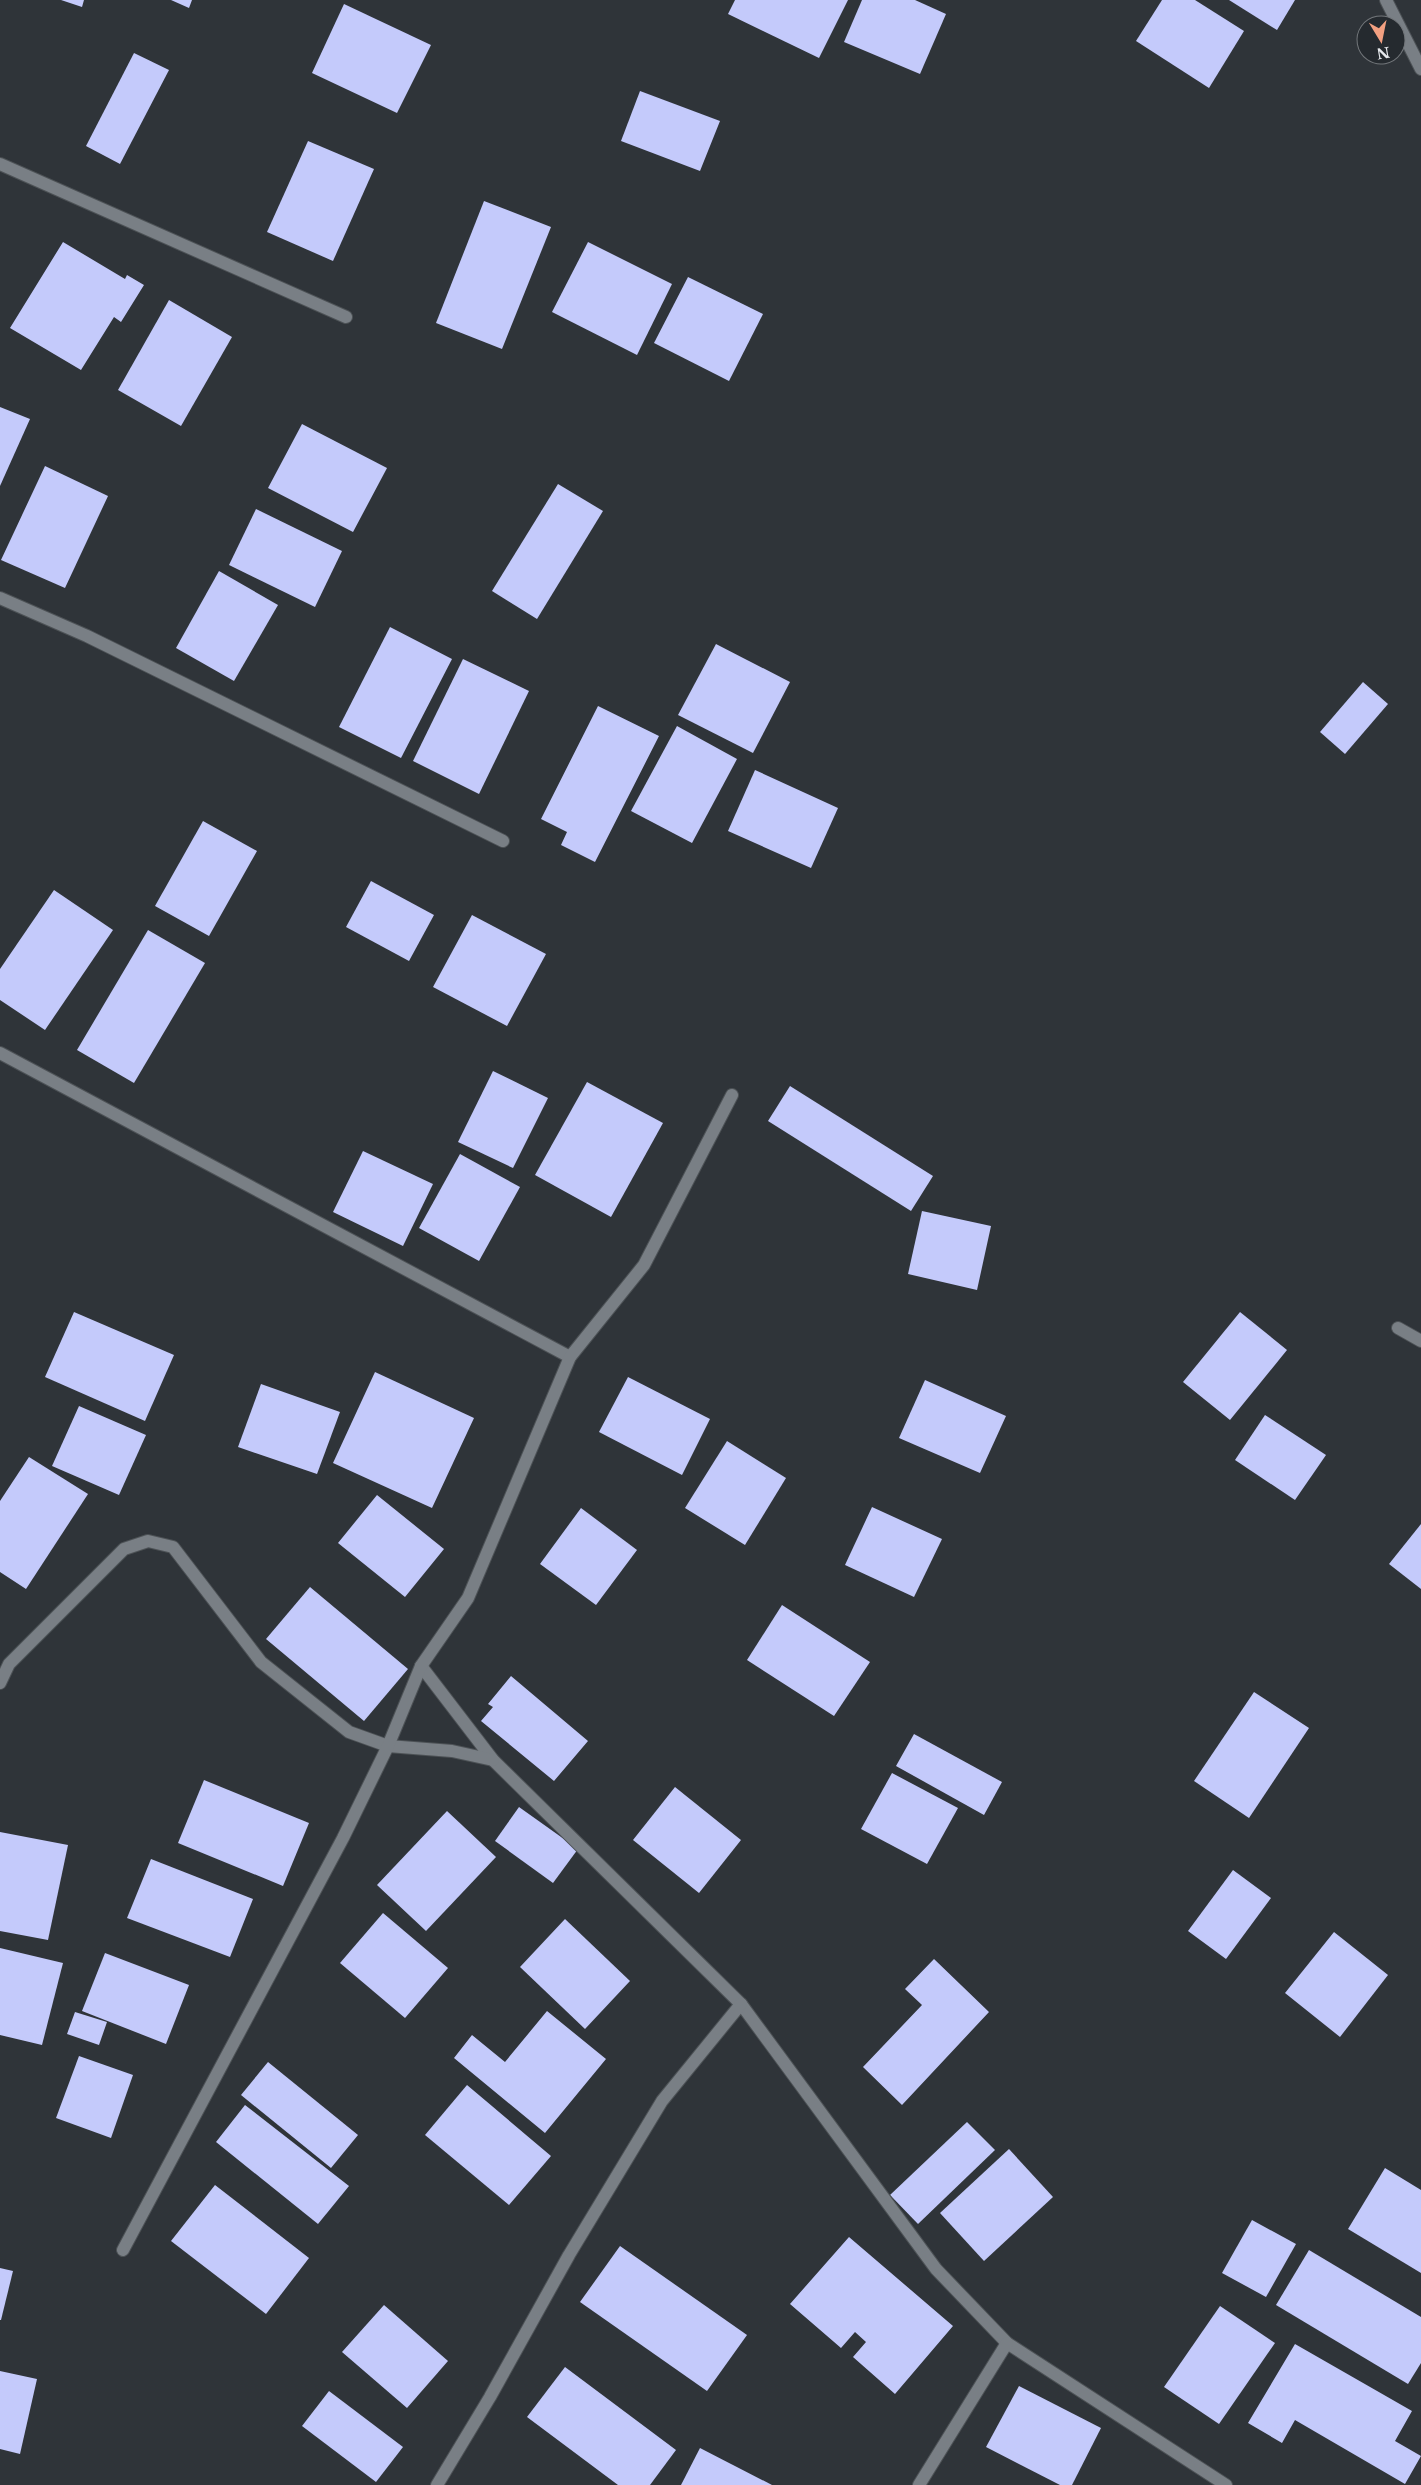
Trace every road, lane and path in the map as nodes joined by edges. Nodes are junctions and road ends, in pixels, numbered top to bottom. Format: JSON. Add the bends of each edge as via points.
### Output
{"nodes":[{"id":1,"x":1386,"y":0,"type":"edge"},
{"id":2,"x":1421,"y":70,"type":"edge"},
{"id":3,"x":0,"y":164,"type":"edge"},
{"id":4,"x":346,"y":317,"type":"dead end"},
{"id":5,"x":0,"y":598,"type":"edge"},
{"id":6,"x":503,"y":840,"type":"dead end"},
{"id":7,"x":0,"y":1053,"type":"edge"},
{"id":8,"x":732,"y":1095,"type":"dead end"},
{"id":9,"x":1398,"y":1328,"type":"dead end"},
{"id":10,"x":1421,"y":1341,"type":"edge"},
{"id":11,"x":570,"y":1357,"type":"junction"},
{"id":12,"x":4,"y":1662,"type":"edge"},
{"id":13,"x":421,"y":1666,"type":"junction"},
{"id":14,"x":0,"y":1682,"type":"edge"},
{"id":15,"x":388,"y":1746,"type":"junction"},
{"id":16,"x":493,"y":1760,"type":"junction"},
{"id":17,"x":741,"y":2004,"type":"junction"},
{"id":18,"x":123,"y":2250,"type":"dead end"},
{"id":19,"x":1007,"y":2343,"type":"junction"},
{"id":20,"x":437,"y":2485,"type":"edge"},
{"id":21,"x":919,"y":2485,"type":"edge"},
{"id":22,"x":1226,"y":2485,"type":"edge"}],
"edges":[{"from":1,"to":2,"type":"street"},
{"from":3,"to":4,"type":"street"},
{"from":5,"to":6,"type":"street","via":[[96,640]]},
{"from":7,"to":11,"type":"street"},
{"from":8,"to":11,"type":"street","via":[[644,1265]]},
{"from":9,"to":10,"type":"street"},
{"from":11,"to":13,"type":"street","via":[[468,1598]]},
{"from":12,"to":14,"type":"street"},
{"from":12,"to":15,"type":"street","via":[[124,1549],[156,1543],[173,1547],[261,1662],[349,1732]]},
{"from":13,"to":15,"type":"street"},
{"from":13,"to":16,"type":"street"},
{"from":15,"to":16,"type":"street","via":[[452,1751]]},
{"from":15,"to":18,"type":"street","via":[[343,1838]]},
{"from":16,"to":17,"type":"street"},
{"from":17,"to":19,"type":"street","via":[[936,2269]]},
{"from":17,"to":20,"type":"street","via":[[662,2101],[569,2254]]},
{"from":19,"to":21,"type":"street"},
{"from":19,"to":22,"type":"street"}]}
